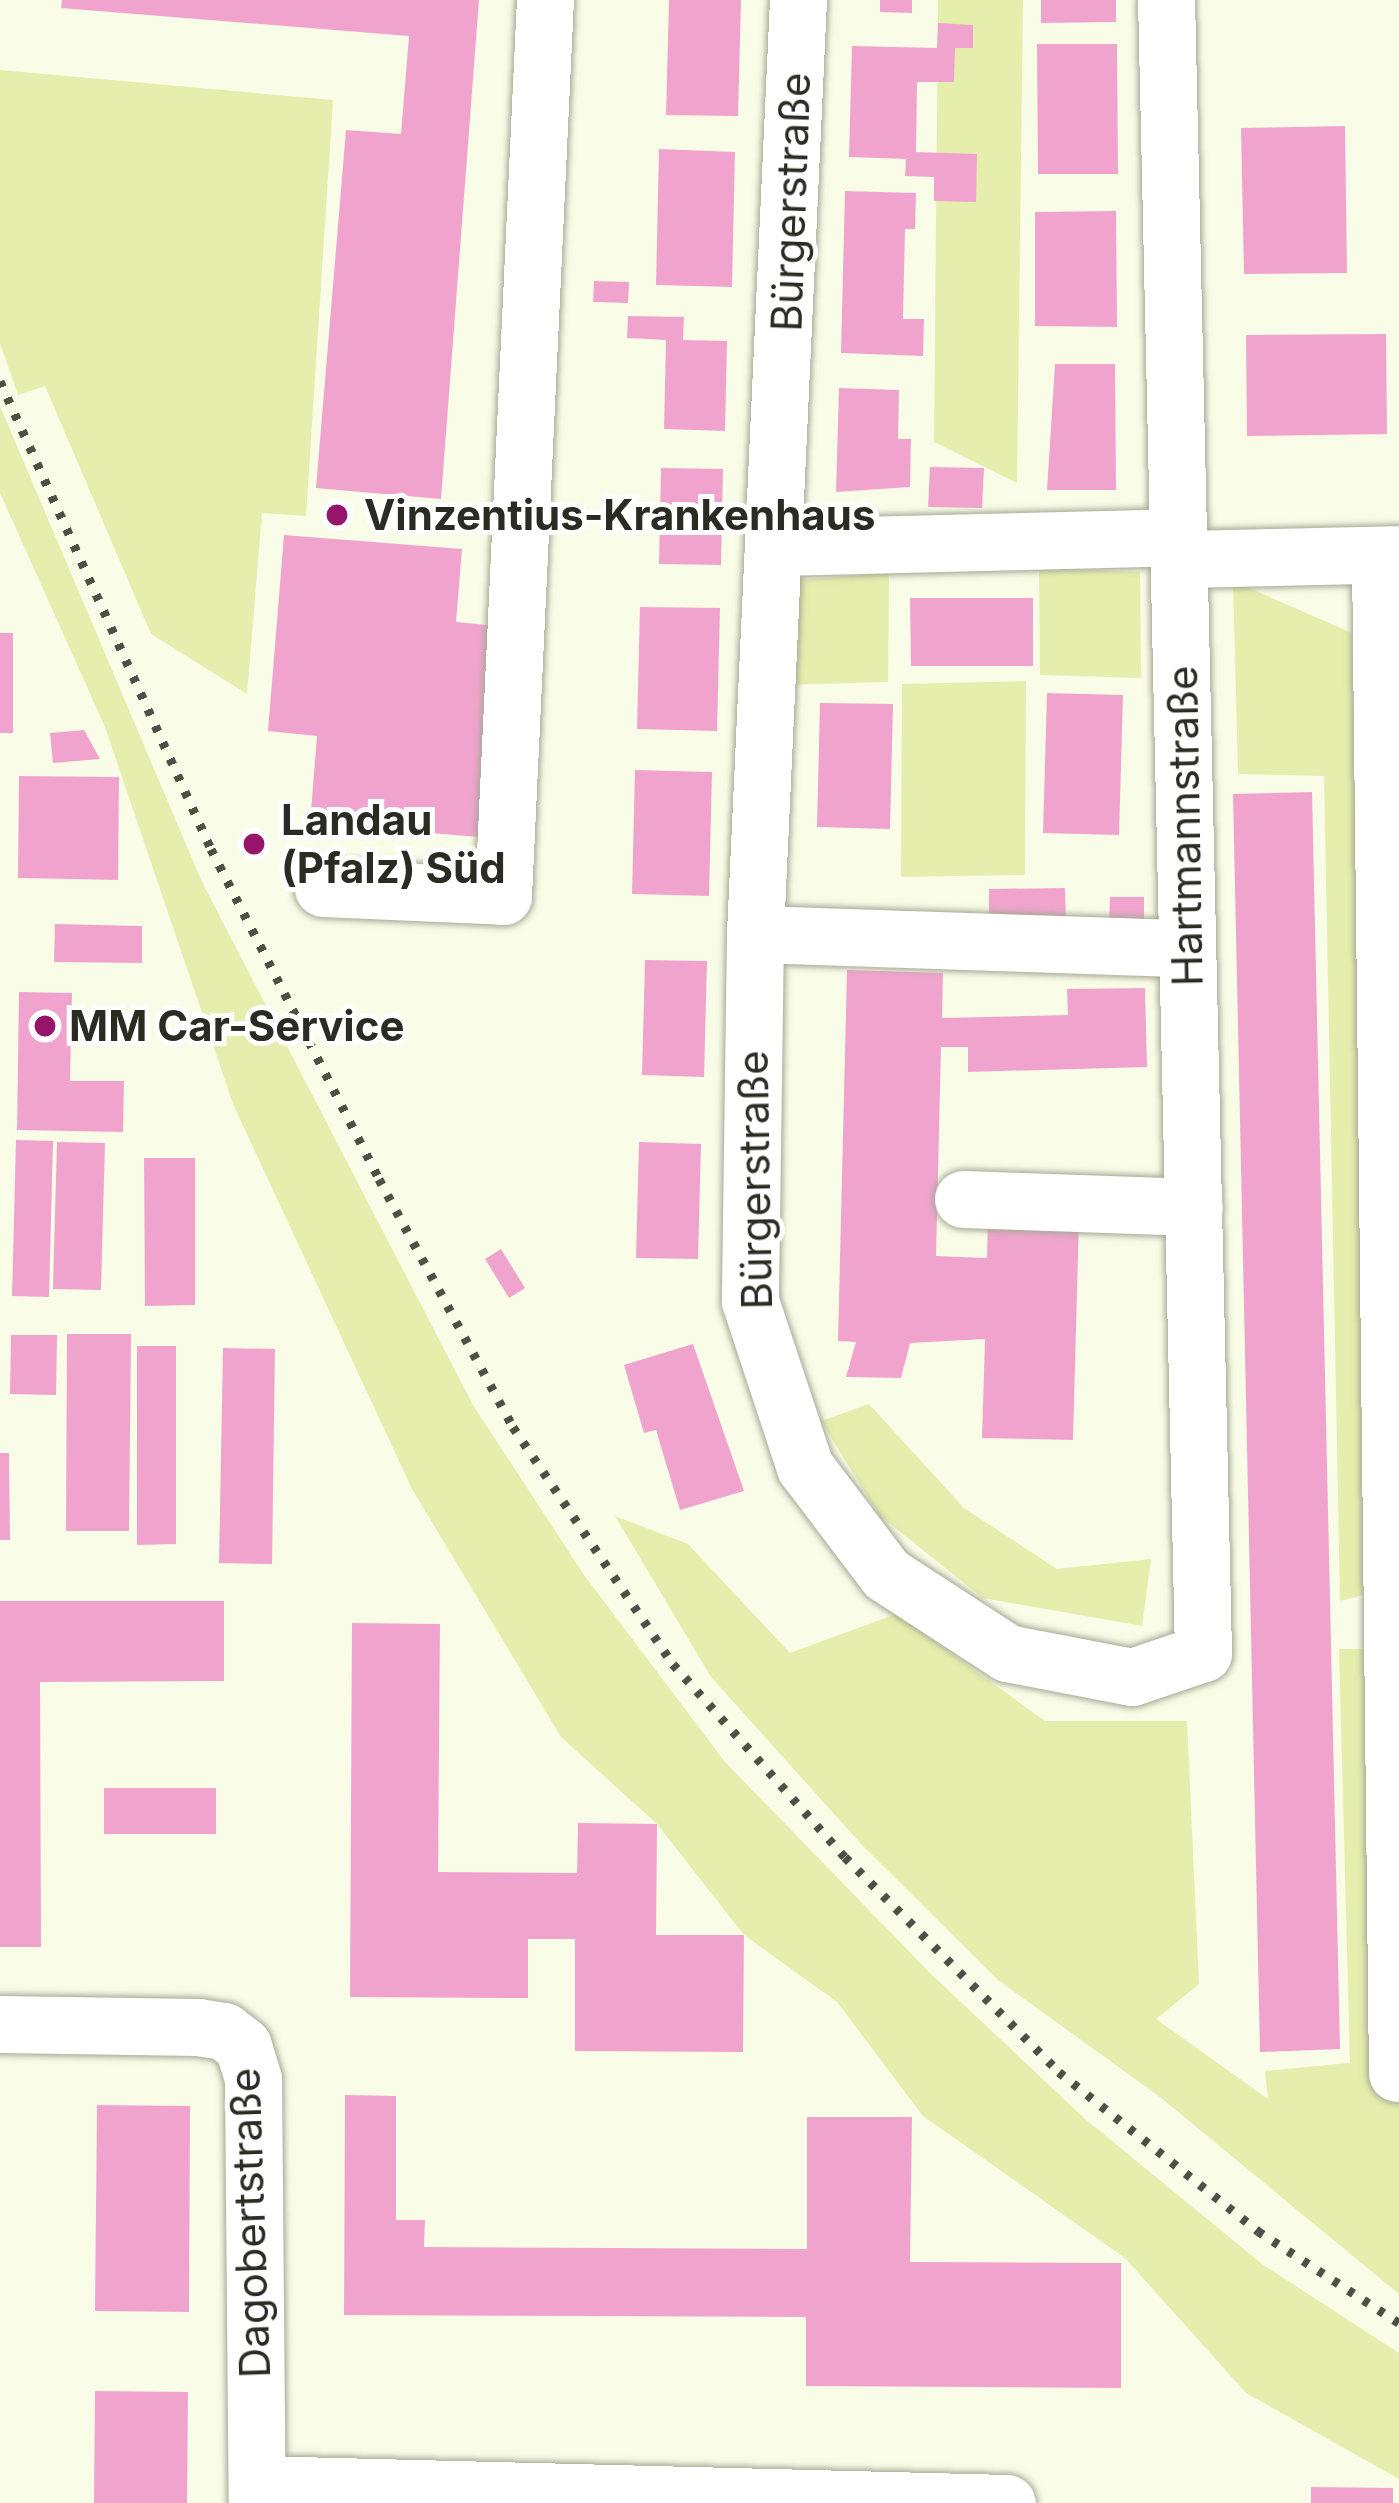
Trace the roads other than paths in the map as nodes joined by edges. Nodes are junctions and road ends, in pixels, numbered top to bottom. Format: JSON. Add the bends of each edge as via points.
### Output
{"nodes":[{"id":1,"x":545,"y":0,"type":"edge"},
{"id":2,"x":799,"y":0,"type":"edge"},
{"id":3,"x":1166,"y":0,"type":"edge"},
{"id":4,"x":778,"y":547,"type":"junction"},
{"id":5,"x":1179,"y":548,"type":"junction"},
{"id":6,"x":1390,"y":554,"type":"edge"},
{"id":7,"x":1388,"y":838,"type":"edge"},
{"id":8,"x":323,"y":887,"type":"dead end"},
{"id":9,"x":755,"y":934,"type":"junction"},
{"id":10,"x":1186,"y":948,"type":"junction"},
{"id":11,"x":963,"y":1199,"type":"dead end"},
{"id":12,"x":1194,"y":1207,"type":"junction"},
{"id":13,"x":1394,"y":1591,"type":"edge"},
{"id":14,"x":1203,"y":1653,"type":"joint"},
{"id":15,"x":1397,"y":1901,"type":"edge"},
{"id":16,"x":0,"y":2024,"type":"edge"},
{"id":17,"x":1397,"y":2073,"type":"edge"},
{"id":18,"x":257,"y":2494,"type":"edge"},
{"id":19,"x":1007,"y":2503,"type":"edge"}],
"edges":[{"from":1,"to":8,"type":"street","via":[[503,896]]},
{"from":2,"to":4,"type":"street","name":"Bürgerstraße"},
{"from":3,"to":5,"type":"street","name":"Hartmannstraße"},
{"from":4,"to":5,"type":"street"},
{"from":4,"to":9,"type":"street","name":"Bürgerstraße"},
{"from":5,"to":6,"type":"street"},
{"from":5,"to":10,"type":"street","name":"Hartmannstraße"},
{"from":6,"to":7,"type":"street"},
{"from":7,"to":13,"type":"street"},
{"from":9,"to":10,"type":"street"},
{"from":9,"to":14,"type":"street","name":"Bürgerstraße","via":[[750,1301],[785,1425],[830,1509],[886,1574],[1007,1653],[1132,1677]]},
{"from":10,"to":12,"type":"street","name":"Hartmannstraße"},
{"from":11,"to":12,"type":"street"},
{"from":12,"to":14,"type":"street","name":"Hartmannstraße"},
{"from":13,"to":15,"type":"street"},
{"from":15,"to":17,"type":"street"},
{"from":16,"to":18,"type":"street","name":"Dagobertstraße","via":[[198,2027],[224,2031],[243,2046],[253,2079]]},
{"from":18,"to":19,"type":"street"}]}
